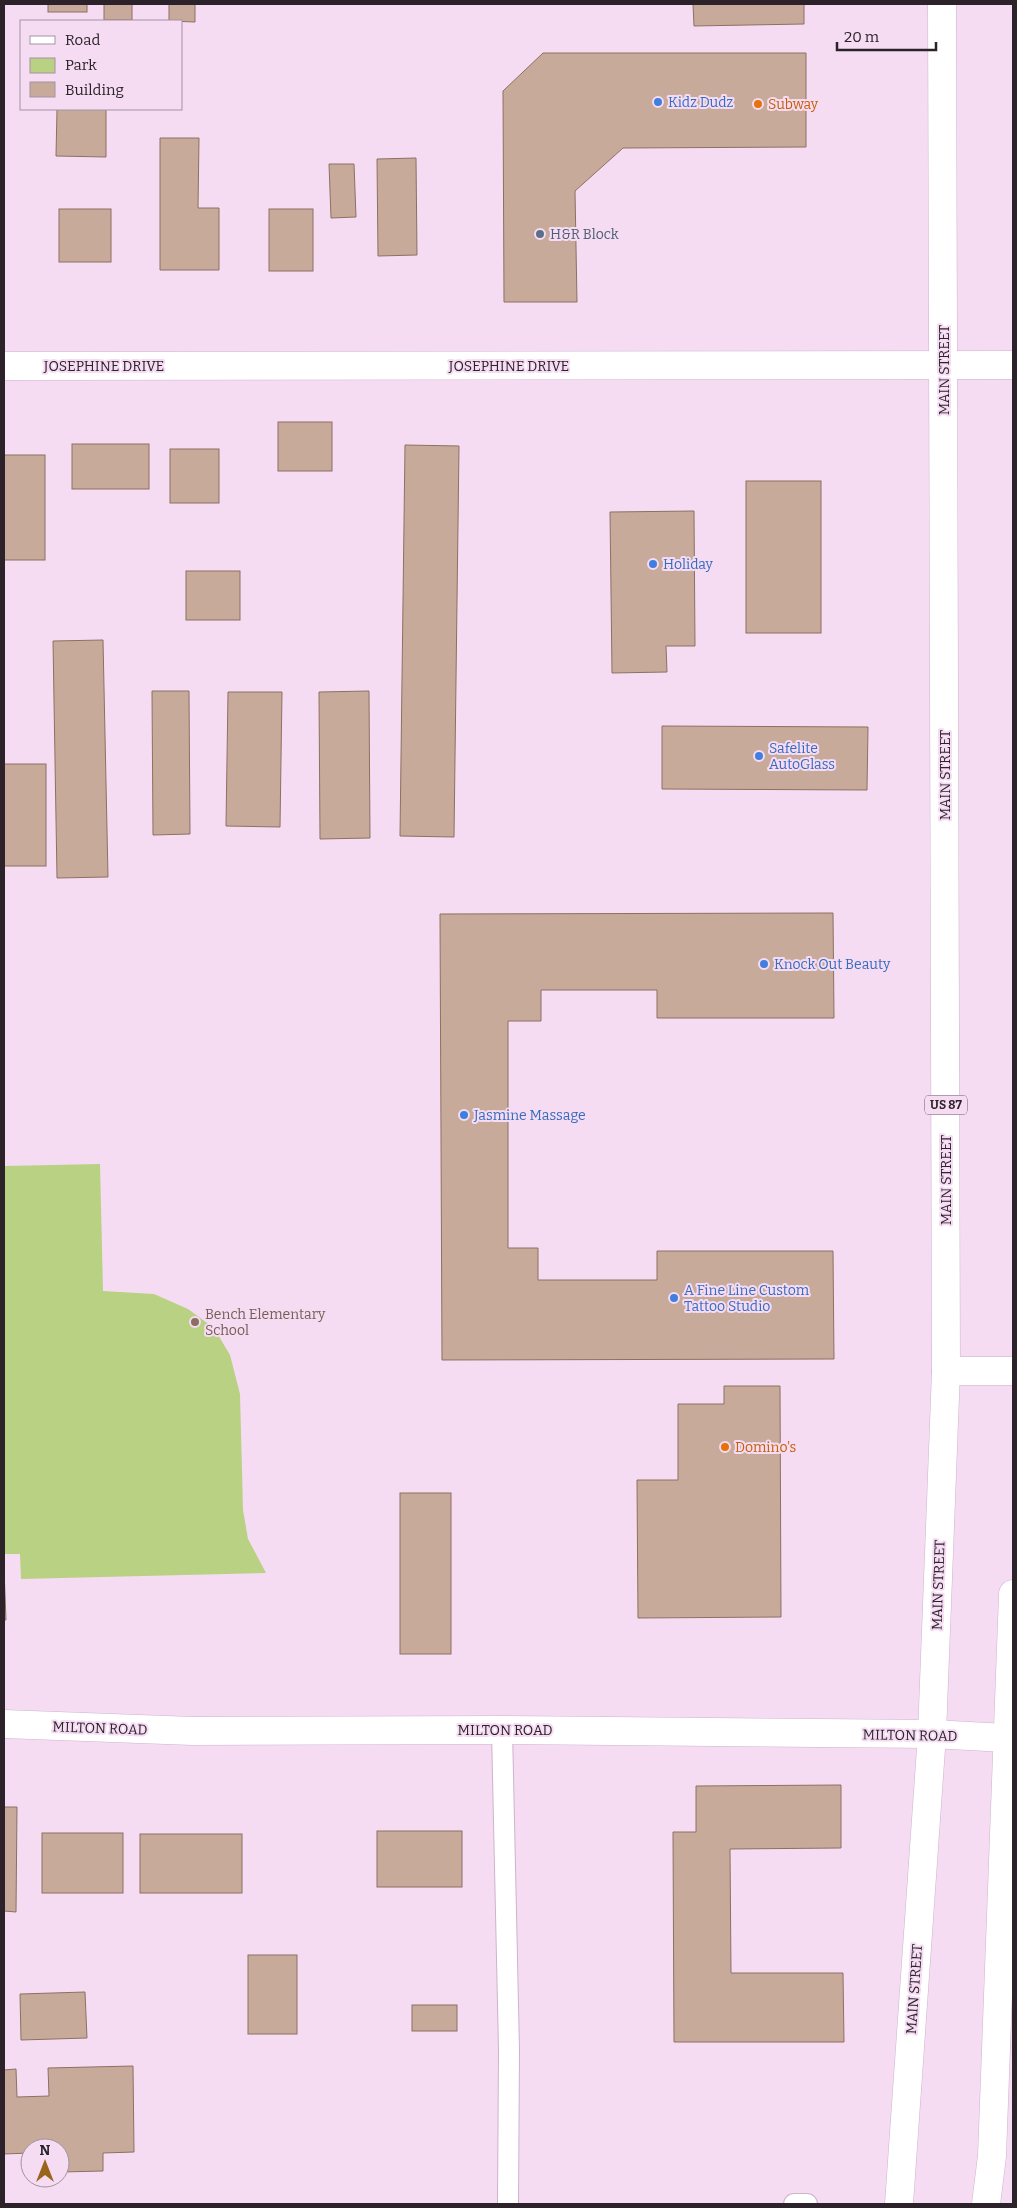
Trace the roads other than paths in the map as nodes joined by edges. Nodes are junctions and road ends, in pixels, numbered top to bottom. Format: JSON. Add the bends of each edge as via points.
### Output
{"nodes":[{"id":1,"x":942,"y":4,"type":"edge"},
{"id":2,"x":4,"y":366,"type":"edge"},
{"id":3,"x":944,"y":366,"type":"junction"},
{"id":4,"x":1013,"y":366,"type":"edge"},
{"id":5,"x":946,"y":1371,"type":"junction"},
{"id":6,"x":1013,"y":1371,"type":"edge"},
{"id":7,"x":1013,"y":1594,"type":"edge"},
{"id":8,"x":4,"y":1724,"type":"edge"},
{"id":9,"x":502,"y":1730,"type":"junction"},
{"id":10,"x":932,"y":1734,"type":"junction"},
{"id":11,"x":1006,"y":1738,"type":"junction"},
{"id":12,"x":508,"y":2204,"type":"edge"},
{"id":13,"x":794,"y":2204,"type":"edge"},
{"id":14,"x":807,"y":2204,"type":"edge"},
{"id":15,"x":899,"y":2204,"type":"edge"},
{"id":16,"x":986,"y":2204,"type":"edge"}],
"edges":[{"from":1,"to":3,"type":"main road","name":"MAIN STREET","number":"US 87"},
{"from":2,"to":3,"type":"main road","name":"JOSEPHINE DRIVE"},
{"from":3,"to":4,"type":"main road","name":"JOSEPHINE DRIVE"},
{"from":3,"to":5,"type":"main road","name":"MAIN STREET","number":"US 87"},
{"from":5,"to":6,"type":"main road"},
{"from":5,"to":10,"type":"main road","name":"MAIN STREET","number":"US 87"},
{"from":7,"to":11,"type":"main road"},
{"from":8,"to":9,"type":"main road","name":"MILTON ROAD","via":[[193,1731]]},
{"from":9,"to":10,"type":"main road","name":"MILTON ROAD"},
{"from":9,"to":12,"type":"lane"},
{"from":10,"to":11,"type":"main road","name":"MILTON ROAD"},
{"from":10,"to":15,"type":"main road","name":"MAIN STREET","number":"US 87"},
{"from":11,"to":16,"type":"main road","via":[[992,2156]]},
{"from":13,"to":14,"type":"lane"}]}
